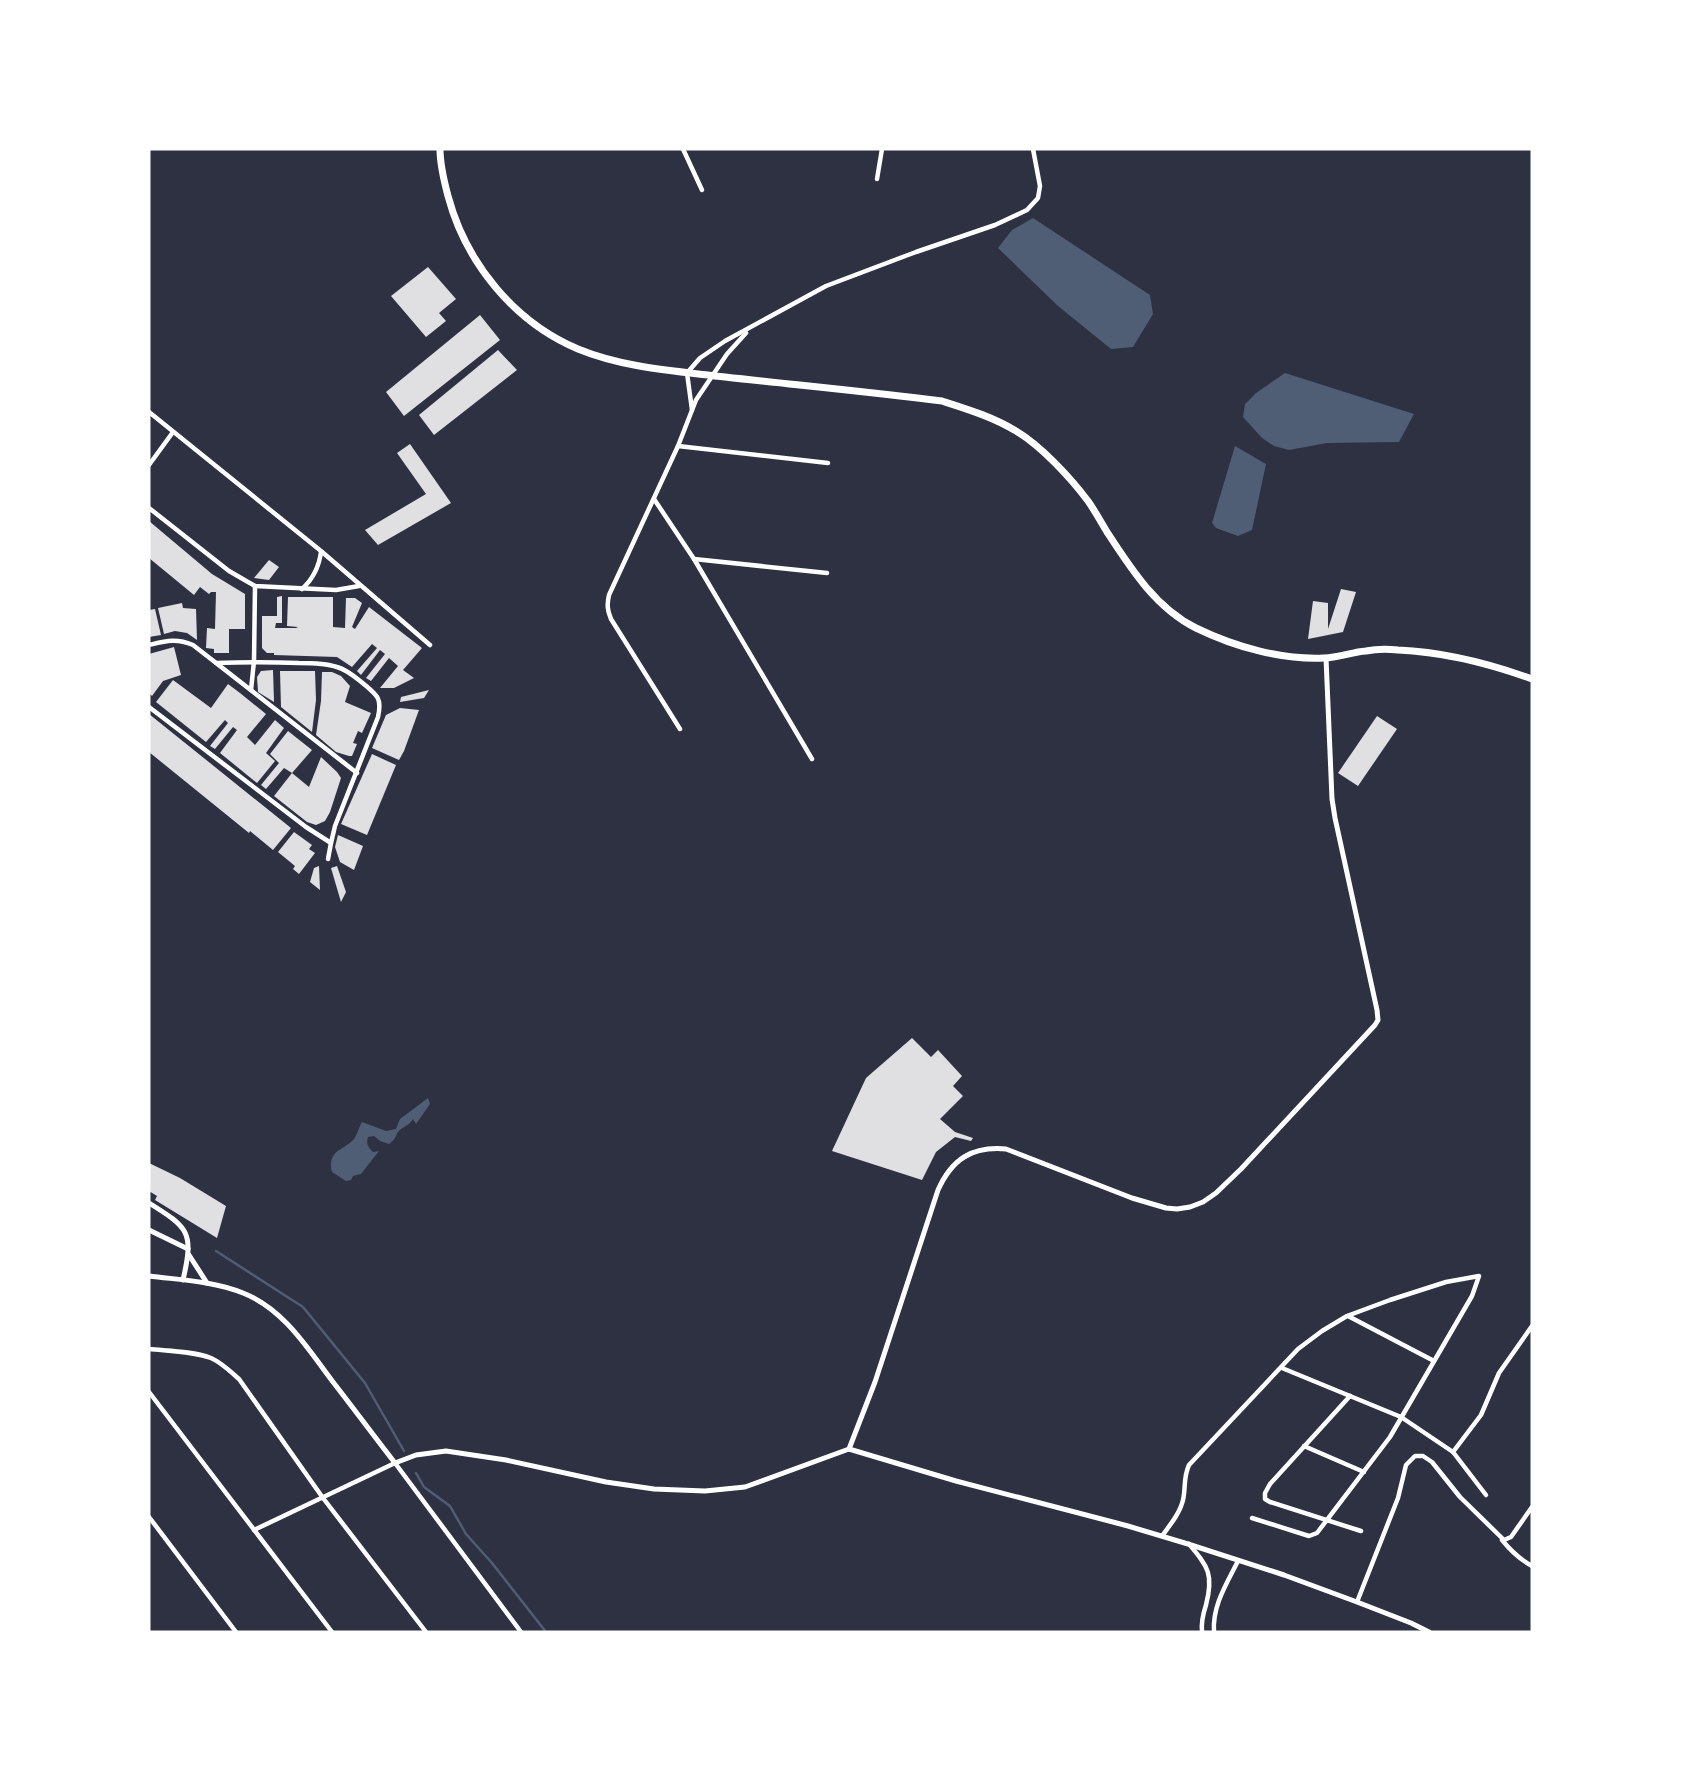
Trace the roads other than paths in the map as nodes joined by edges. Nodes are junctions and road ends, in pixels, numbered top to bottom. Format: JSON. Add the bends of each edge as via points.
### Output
{"nodes":[{"id":1,"x":440,"y":149,"type":"edge"},
{"id":2,"x":683,"y":149,"type":"edge"},
{"id":3,"x":882,"y":149,"type":"edge"},
{"id":4,"x":1033,"y":149,"type":"edge"},
{"id":5,"x":877,"y":179,"type":"dead end"},
{"id":6,"x":702,"y":190,"type":"dead end"},
{"id":7,"x":752,"y":328,"type":"junction"},
{"id":8,"x":687,"y":373,"type":"junction"},
{"id":9,"x":713,"y":375,"type":"junction"},
{"id":10,"x":692,"y":410,"type":"junction"},
{"id":11,"x":149,"y":412,"type":"edge"},
{"id":12,"x":173,"y":432,"type":"junction"},
{"id":13,"x":678,"y":446,"type":"junction"},
{"id":14,"x":828,"y":463,"type":"dead end"},
{"id":15,"x":149,"y":465,"type":"edge"},
{"id":16,"x":654,"y":498,"type":"junction"},
{"id":17,"x":149,"y":508,"type":"edge"},
{"id":18,"x":321,"y":551,"type":"junction"},
{"id":19,"x":694,"y":559,"type":"junction"},
{"id":20,"x":827,"y":573,"type":"dead end"},
{"id":21,"x":255,"y":586,"type":"junction"},
{"id":22,"x":360,"y":586,"type":"junction"},
{"id":23,"x":302,"y":589,"type":"junction"},
{"id":24,"x":149,"y":645,"type":"edge"},
{"id":25,"x":429,"y":645,"type":"dead end"},
{"id":26,"x":1326,"y":658,"type":"junction"},
{"id":27,"x":254,"y":661,"type":"junction"},
{"id":28,"x":216,"y":663,"type":"junction"},
{"id":29,"x":1532,"y":679,"type":"edge"},
{"id":30,"x":251,"y":690,"type":"junction"},
{"id":31,"x":149,"y":706,"type":"edge"},
{"id":32,"x":680,"y":729,"type":"dead end"},
{"id":33,"x":812,"y":759,"type":"dead end"},
{"id":34,"x":357,"y":773,"type":"junction"},
{"id":35,"x":331,"y":843,"type":"junction"},
{"id":36,"x":328,"y":859,"type":"dead end"},
{"id":37,"x":149,"y":1203,"type":"edge"},
{"id":38,"x":149,"y":1230,"type":"edge"},
{"id":39,"x":189,"y":1252,"type":"junction"},
{"id":40,"x":149,"y":1276,"type":"edge"},
{"id":41,"x":183,"y":1280,"type":"junction"},
{"id":42,"x":207,"y":1283,"type":"junction"},
{"id":43,"x":1347,"y":1316,"type":"junction"},
{"id":44,"x":1532,"y":1326,"type":"edge"},
{"id":45,"x":149,"y":1349,"type":"edge"},
{"id":46,"x":1434,"y":1361,"type":"junction"},
{"id":47,"x":1282,"y":1368,"type":"junction"},
{"id":48,"x":149,"y":1392,"type":"edge"},
{"id":49,"x":1350,"y":1396,"type":"junction"},
{"id":50,"x":1401,"y":1417,"type":"junction"},
{"id":51,"x":1304,"y":1446,"type":"junction"},
{"id":52,"x":849,"y":1449,"type":"junction"},
{"id":53,"x":1453,"y":1452,"type":"junction"},
{"id":54,"x":395,"y":1463,"type":"junction"},
{"id":55,"x":1364,"y":1472,"type":"junction"},
{"id":56,"x":1486,"y":1496,"type":"dead end"},
{"id":57,"x":323,"y":1498,"type":"junction"},
{"id":58,"x":1532,"y":1507,"type":"edge"},
{"id":59,"x":149,"y":1517,"type":"edge"},
{"id":60,"x":1252,"y":1518,"type":"dead end"},
{"id":61,"x":1328,"y":1521,"type":"junction"},
{"id":62,"x":254,"y":1530,"type":"junction"},
{"id":63,"x":1361,"y":1531,"type":"dead end"},
{"id":64,"x":1162,"y":1536,"type":"junction"},
{"id":65,"x":1501,"y":1539,"type":"junction"},
{"id":66,"x":1188,"y":1544,"type":"junction"},
{"id":67,"x":1238,"y":1561,"type":"junction"},
{"id":68,"x":1532,"y":1566,"type":"edge"},
{"id":69,"x":1357,"y":1602,"type":"junction"},
{"id":70,"x":236,"y":1632,"type":"edge"},
{"id":71,"x":332,"y":1632,"type":"edge"},
{"id":72,"x":426,"y":1632,"type":"edge"},
{"id":73,"x":521,"y":1632,"type":"edge"},
{"id":74,"x":1202,"y":1632,"type":"edge"},
{"id":75,"x":1214,"y":1632,"type":"edge"},
{"id":76,"x":1429,"y":1632,"type":"edge"}],
"edges":[{"from":1,"to":8,"type":"main road","via":[[451,208],[467,246],[481,270],[518,311],[580,350],[627,364]]},
{"from":2,"to":6,"type":"street"},
{"from":3,"to":5,"type":"street"},
{"from":4,"to":7,"type":"street","via":[[1040,186],[1038,198],[1027,210],[826,286]]},
{"from":7,"to":8,"type":"street","via":[[710,351]]},
{"from":7,"to":9,"type":"street"},
{"from":8,"to":9,"type":"main road"},
{"from":8,"to":10,"type":"street"},
{"from":9,"to":10,"type":"street"},
{"from":9,"to":26,"type":"main road","via":[[942,401],[1002,423],[1040,449],[1062,472],[1088,501],[1134,573],[1176,616],[1217,638],[1253,649]]},
{"from":10,"to":13,"type":"street"},
{"from":11,"to":12,"type":"street"},
{"from":12,"to":15,"type":"street"},
{"from":12,"to":18,"type":"street"},
{"from":13,"to":14,"type":"street"},
{"from":13,"to":16,"type":"street"},
{"from":16,"to":19,"type":"street"},
{"from":16,"to":32,"type":"street","via":[[609,595],[608,612]]},
{"from":17,"to":21,"type":"street"},
{"from":18,"to":22,"type":"street"},
{"from":18,"to":23,"type":"street","via":[[312,579]]},
{"from":19,"to":20,"type":"street"},
{"from":19,"to":33,"type":"street"},
{"from":21,"to":23,"type":"street"},
{"from":21,"to":27,"type":"street"},
{"from":22,"to":23,"type":"street"},
{"from":22,"to":25,"type":"street"},
{"from":24,"to":28,"type":"street","via":[[181,640]]},
{"from":26,"to":29,"type":"main road","via":[[1368,650],[1434,652]]},
{"from":26,"to":52,"type":"street","via":[[1332,799],[1377,1010],[1372,1031],[1216,1193],[1190,1207],[1166,1208],[1132,1198],[1006,1149],[991,1147],[960,1159],[938,1190]]},
{"from":27,"to":28,"type":"street"},
{"from":27,"to":30,"type":"street"},
{"from":27,"to":34,"type":"street","via":[[340,667],[374,693],[381,704]]},
{"from":28,"to":30,"type":"street"},
{"from":30,"to":34,"type":"street"},
{"from":31,"to":35,"type":"street"},
{"from":34,"to":35,"type":"street"},
{"from":35,"to":36,"type":"street"},
{"from":37,"to":39,"type":"street","via":[[181,1226]]},
{"from":38,"to":39,"type":"street"},
{"from":39,"to":41,"type":"street"},
{"from":39,"to":42,"type":"street"},
{"from":40,"to":41,"type":"street"},
{"from":41,"to":42,"type":"street"},
{"from":42,"to":54,"type":"street","via":[[245,1293],[282,1318]]},
{"from":43,"to":46,"type":"street"},
{"from":43,"to":46,"type":"street","via":[[1446,1282],[1479,1276]]},
{"from":43,"to":47,"type":"street","via":[[1298,1349]]},
{"from":44,"to":53,"type":"street","via":[[1499,1373],[1481,1415]]},
{"from":45,"to":57,"type":"street","via":[[198,1355],[224,1365],[239,1379]]},
{"from":46,"to":50,"type":"street"},
{"from":47,"to":49,"type":"street"},
{"from":47,"to":64,"type":"street","via":[[1189,1465],[1183,1499]]},
{"from":48,"to":62,"type":"street"},
{"from":49,"to":50,"type":"street"},
{"from":49,"to":51,"type":"street"},
{"from":50,"to":53,"type":"street"},
{"from":50,"to":55,"type":"street"},
{"from":51,"to":55,"type":"street"},
{"from":51,"to":61,"type":"street","via":[[1270,1484],[1265,1499]]},
{"from":52,"to":54,"type":"street","via":[[745,1487],[705,1492],[606,1482],[446,1451]]},
{"from":52,"to":64,"type":"street"},
{"from":53,"to":56,"type":"street"},
{"from":54,"to":57,"type":"street"},
{"from":54,"to":73,"type":"street"},
{"from":55,"to":61,"type":"street"},
{"from":57,"to":62,"type":"street"},
{"from":57,"to":72,"type":"street"},
{"from":58,"to":65,"type":"street","via":[[1511,1537]]},
{"from":59,"to":70,"type":"street"},
{"from":60,"to":61,"type":"street","via":[[1309,1536]]},
{"from":61,"to":63,"type":"street"},
{"from":62,"to":71,"type":"street"},
{"from":64,"to":66,"type":"street"},
{"from":65,"to":68,"type":"street"},
{"from":65,"to":69,"type":"street","via":[[1432,1462],[1415,1456],[1406,1465],[1398,1498]]},
{"from":66,"to":67,"type":"street"},
{"from":66,"to":74,"type":"street","via":[[1203,1562],[1210,1581]]},
{"from":67,"to":69,"type":"street"},
{"from":67,"to":75,"type":"street","via":[[1215,1613]]},
{"from":69,"to":76,"type":"street"}]}
